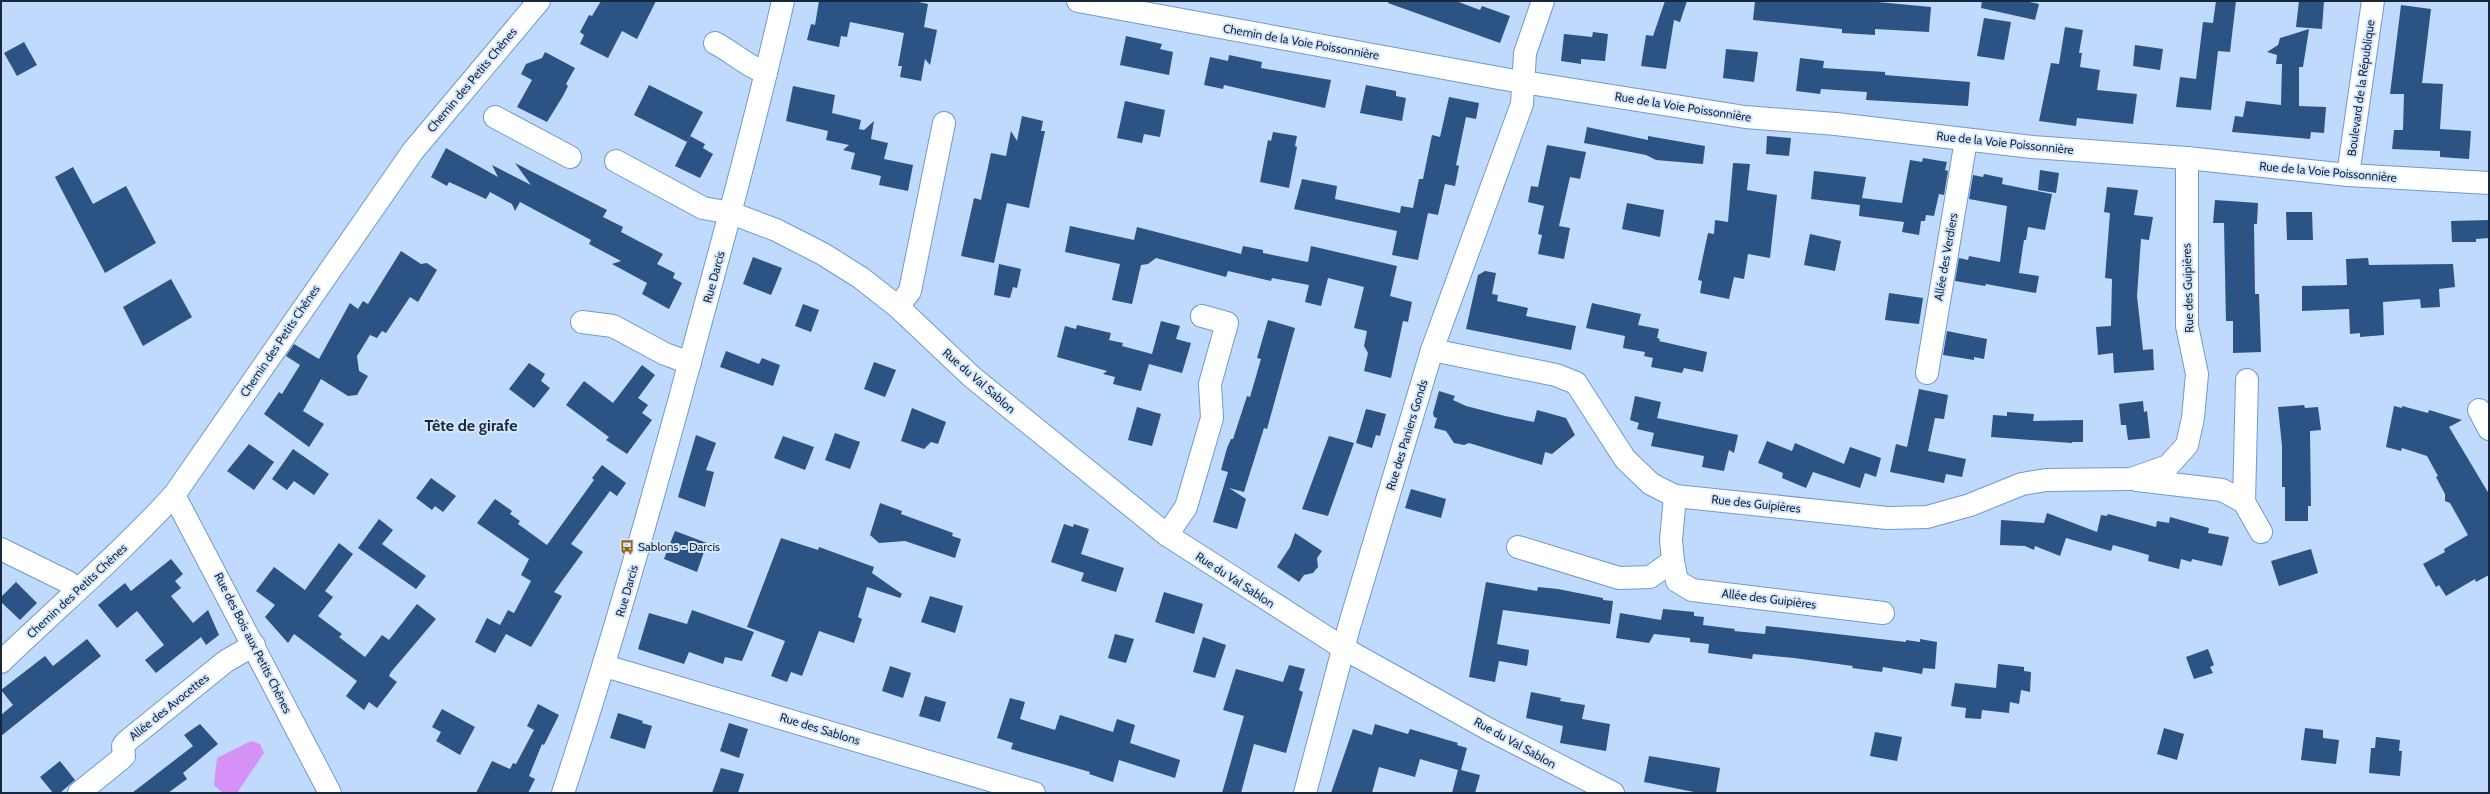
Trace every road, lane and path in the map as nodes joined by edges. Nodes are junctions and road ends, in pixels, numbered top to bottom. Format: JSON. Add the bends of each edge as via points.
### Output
{"nodes":[{"id":1,"x":539,"y":1,"type":"edge"},
{"id":2,"x":783,"y":1,"type":"edge"},
{"id":3,"x":1078,"y":1,"type":"edge"},
{"id":4,"x":1543,"y":1,"type":"edge"},
{"id":5,"x":2373,"y":1,"type":"edge"},
{"id":6,"x":715,"y":43,"type":"dead end"},
{"id":7,"x":766,"y":73,"type":"junction"},
{"id":8,"x":1524,"y":82,"type":"junction"},
{"id":9,"x":496,"y":117,"type":"dead end"},
{"id":10,"x":944,"y":123,"type":"dead end"},
{"id":11,"x":1966,"y":140,"type":"junction"},
{"id":12,"x":570,"y":157,"type":"dead end"},
{"id":13,"x":2187,"y":158,"type":"junction"},
{"id":14,"x":616,"y":161,"type":"dead end"},
{"id":15,"x":2348,"y":175,"type":"junction"},
{"id":16,"x":2489,"y":183,"type":"edge"},
{"id":17,"x":731,"y":214,"type":"junction"},
{"id":18,"x":898,"y":307,"type":"junction"},
{"id":19,"x":1202,"y":316,"type":"dead end"},
{"id":20,"x":582,"y":322,"type":"dead end"},
{"id":21,"x":1432,"y":350,"type":"junction"},
{"id":22,"x":690,"y":363,"type":"junction"},
{"id":23,"x":1927,"y":373,"type":"dead end"},
{"id":24,"x":2247,"y":380,"type":"dead end"},
{"id":25,"x":2478,"y":410,"type":"dead end"},
{"id":26,"x":2489,"y":429,"type":"edge"},
{"id":27,"x":2131,"y":479,"type":"junction"},
{"id":28,"x":174,"y":495,"type":"junction"},
{"id":29,"x":1675,"y":496,"type":"junction"},
{"id":30,"x":2244,"y":502,"type":"junction"},
{"id":31,"x":2261,"y":532,"type":"dead end"},
{"id":32,"x":1167,"y":535,"type":"junction"},
{"id":33,"x":1518,"y":546,"type":"dead end"},
{"id":34,"x":1,"y":550,"type":"edge"},
{"id":35,"x":1673,"y":561,"type":"junction"},
{"id":36,"x":76,"y":590,"type":"junction"},
{"id":37,"x":1883,"y":613,"type":"dead end"},
{"id":38,"x":254,"y":645,"type":"junction"},
{"id":39,"x":1343,"y":648,"type":"junction"},
{"id":40,"x":1,"y":662,"type":"edge"},
{"id":41,"x":605,"y":666,"type":"junction"},
{"id":42,"x":79,"y":793,"type":"edge"},
{"id":43,"x":330,"y":793,"type":"edge"},
{"id":44,"x":563,"y":793,"type":"edge"},
{"id":45,"x":1034,"y":793,"type":"edge"},
{"id":46,"x":1305,"y":793,"type":"edge"},
{"id":47,"x":1613,"y":793,"type":"edge"}],
"edges":[{"from":1,"to":28,"type":"street","name":"Chemin des Petits Chênes","via":[[413,151]]},
{"from":2,"to":7,"type":"street","name":"Rue Darcis"},
{"from":3,"to":8,"type":"street","name":"Chemin de la Voie Poissonnière"},
{"from":4,"to":8,"type":"street","name":"Rue des Paniers Gonds","via":[[1525,53]]},
{"from":5,"to":15,"type":"street","name":"Boulevard de la République"},
{"from":6,"to":7,"type":"street","via":[[751,68]]},
{"from":7,"to":17,"type":"street","name":"Rue Darcis"},
{"from":8,"to":11,"type":"street","name":"Rue de la Voie Poissonnière","via":[[1745,117],[1836,124]]},
{"from":8,"to":21,"type":"street","name":"Rue des Paniers Gonds","via":[[1522,104]]},
{"from":9,"to":12,"type":"street"},
{"from":10,"to":18,"type":"street","via":[[910,291]]},
{"from":11,"to":13,"type":"street","name":"Rue de la Voie Poissonnière"},
{"from":11,"to":23,"type":"street","name":"Allée des Verdiers"},
{"from":13,"to":15,"type":"street","name":"Rue de la Voie Poissonnière"},
{"from":13,"to":27,"type":"street","name":"Rue des Guipières","via":[[2187,326],[2197,374],[2193,418],[2187,445],[2168,466]]},
{"from":14,"to":17,"type":"street","via":[[703,208]]},
{"from":15,"to":16,"type":"street","name":"Rue de la Voie Poissonnière"},
{"from":17,"to":18,"type":"street","name":"Rue du Val Sablon","via":[[776,230],[823,254],[861,278]]},
{"from":17,"to":22,"type":"street","name":"Rue Darcis"},
{"from":18,"to":32,"type":"street","name":"Rue du Val Sablon","via":[[972,377]]},
{"from":19,"to":32,"type":"street","via":[[1227,323],[1210,384],[1212,418],[1186,507]]},
{"from":20,"to":22,"type":"street","via":[[613,326],[665,354]]},
{"from":21,"to":29,"type":"street","name":"Rue des Guipières","via":[[1556,375],[1576,383],[1626,459],[1650,484]]},
{"from":21,"to":39,"type":"street","name":"Rue des Paniers Gonds"},
{"from":22,"to":41,"type":"street","name":"Rue Darcis"},
{"from":24,"to":30,"type":"street"},
{"from":25,"to":26,"type":"street"},
{"from":27,"to":29,"type":"street","name":"Rue des Guipières","via":[[2046,480],[2022,484],[1970,505],[1927,516],[1887,518]]},
{"from":27,"to":30,"type":"street","name":"Rue des Guipières","via":[[2222,490]]},
{"from":28,"to":36,"type":"street","name":"Chemin des Petits Chênes","via":[[136,538]]},
{"from":28,"to":38,"type":"street","name":"Rue des Bois aux Petits Chênes"},
{"from":29,"to":35,"type":"street","name":"Allée des Guipières","via":[[1671,540]]},
{"from":30,"to":31,"type":"street"},
{"from":32,"to":39,"type":"street","name":"Rue du Val Sablon"},
{"from":33,"to":35,"type":"street","via":[[1619,578],[1650,577]]},
{"from":34,"to":36,"type":"street","via":[[68,582]]},
{"from":35,"to":37,"type":"street","name":"Allée des Guipières","via":[[1677,581],[1692,590]]},
{"from":36,"to":40,"type":"street","name":"Chemin des Petits Chênes"},
{"from":38,"to":42,"type":"street","name":"Allée des Avocettes","via":[[226,661],[126,742],[121,759]]},
{"from":38,"to":43,"type":"street","name":"Rue des Bois aux Petits Chênes"},
{"from":39,"to":46,"type":"street","name":"Rue des Paniers Gonds"},
{"from":39,"to":47,"type":"street","name":"Rue du Val Sablon","via":[[1490,730]]},
{"from":41,"to":44,"type":"street","name":"Rue Darcis"},
{"from":41,"to":45,"type":"street","name":"Rue des Sablons"}]}
